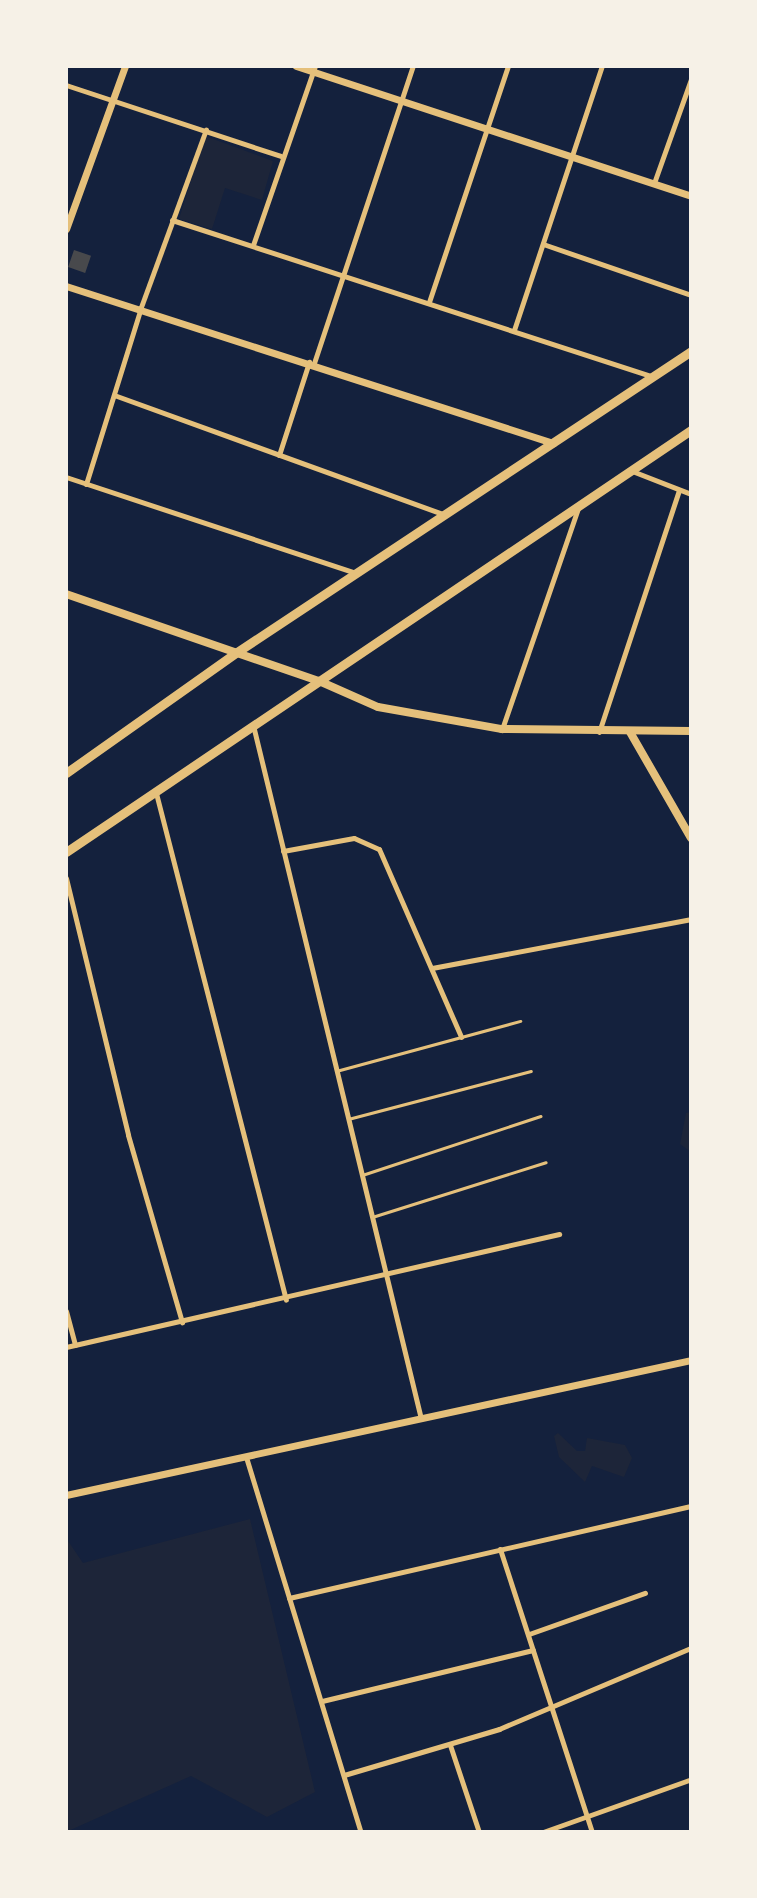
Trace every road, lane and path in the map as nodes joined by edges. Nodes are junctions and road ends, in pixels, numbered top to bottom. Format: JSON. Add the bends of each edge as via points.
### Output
{"nodes":[{"id":1,"x":125,"y":66,"type":"edge"},
{"id":2,"x":296,"y":66,"type":"edge"},
{"id":3,"x":413,"y":66,"type":"edge"},
{"id":4,"x":508,"y":66,"type":"edge"},
{"id":5,"x":602,"y":66,"type":"edge"},
{"id":6,"x":314,"y":69,"type":"edge"},
{"id":7,"x":691,"y":79,"type":"edge"},
{"id":8,"x":66,"y":85,"type":"edge"},
{"id":9,"x":113,"y":99,"type":"junction"},
{"id":10,"x":401,"y":99,"type":"junction"},
{"id":11,"x":206,"y":129,"type":"junction"},
{"id":12,"x":487,"y":129,"type":"junction"},
{"id":13,"x":281,"y":156,"type":"junction"},
{"id":14,"x":571,"y":157,"type":"junction"},
{"id":15,"x":654,"y":184,"type":"junction"},
{"id":16,"x":691,"y":196,"type":"edge"},
{"id":17,"x":172,"y":220,"type":"junction"},
{"id":18,"x":66,"y":229,"type":"edge"},
{"id":19,"x":543,"y":244,"type":"junction"},
{"id":20,"x":253,"y":245,"type":"junction"},
{"id":21,"x":346,"y":274,"type":"junction"},
{"id":22,"x":66,"y":286,"type":"edge"},
{"id":23,"x":691,"y":295,"type":"edge"},
{"id":24,"x":429,"y":302,"type":"junction"},
{"id":25,"x":141,"y":307,"type":"junction"},
{"id":26,"x":514,"y":330,"type":"junction"},
{"id":27,"x":691,"y":351,"type":"edge"},
{"id":28,"x":312,"y":362,"type":"junction"},
{"id":29,"x":653,"y":376,"type":"junction"},
{"id":30,"x":114,"y":395,"type":"junction"},
{"id":31,"x":691,"y":430,"type":"edge"},
{"id":32,"x":553,"y":443,"type":"junction"},
{"id":33,"x":279,"y":455,"type":"junction"},
{"id":34,"x":631,"y":471,"type":"junction"},
{"id":35,"x":66,"y":477,"type":"edge"},
{"id":36,"x":86,"y":484,"type":"junction"},
{"id":37,"x":679,"y":490,"type":"junction"},
{"id":38,"x":691,"y":494,"type":"edge"},
{"id":39,"x":580,"y":504,"type":"junction"},
{"id":40,"x":447,"y":515,"type":"junction"},
{"id":41,"x":357,"y":574,"type":"junction"},
{"id":42,"x":66,"y":594,"type":"edge"},
{"id":43,"x":237,"y":652,"type":"junction"},
{"id":44,"x":319,"y":681,"type":"junction"},
{"id":45,"x":253,"y":724,"type":"junction"},
{"id":46,"x":502,"y":729,"type":"junction"},
{"id":47,"x":691,"y":731,"type":"edge"},
{"id":48,"x":630,"y":732,"type":"junction"},
{"id":49,"x":599,"y":733,"type":"junction"},
{"id":50,"x":66,"y":773,"type":"edge"},
{"id":51,"x":156,"y":792,"type":"junction"},
{"id":52,"x":691,"y":838,"type":"edge"},
{"id":53,"x":283,"y":851,"type":"junction"},
{"id":54,"x":66,"y":852,"type":"edge"},
{"id":55,"x":66,"y":878,"type":"edge"},
{"id":56,"x":691,"y":919,"type":"edge"},
{"id":57,"x":432,"y":968,"type":"junction"},
{"id":58,"x":520,"y":1021,"type":"dead end"},
{"id":59,"x":461,"y":1037,"type":"junction"},
{"id":60,"x":336,"y":1071,"type":"junction"},
{"id":61,"x":531,"y":1071,"type":"dead end"},
{"id":62,"x":540,"y":1116,"type":"dead end"},
{"id":63,"x":348,"y":1119,"type":"junction"},
{"id":64,"x":546,"y":1162,"type":"dead end"},
{"id":65,"x":362,"y":1175,"type":"junction"},
{"id":66,"x":372,"y":1217,"type":"junction"},
{"id":67,"x":559,"y":1234,"type":"dead end"},
{"id":68,"x":386,"y":1276,"type":"junction"},
{"id":69,"x":286,"y":1300,"type":"junction"},
{"id":70,"x":66,"y":1311,"type":"edge"},
{"id":71,"x":182,"y":1322,"type":"junction"},
{"id":72,"x":75,"y":1345,"type":"junction"},
{"id":73,"x":66,"y":1347,"type":"edge"},
{"id":74,"x":691,"y":1360,"type":"edge"},
{"id":75,"x":421,"y":1420,"type":"junction"},
{"id":76,"x":246,"y":1457,"type":"junction"},
{"id":77,"x":66,"y":1495,"type":"edge"},
{"id":78,"x":691,"y":1506,"type":"edge"},
{"id":79,"x":500,"y":1549,"type":"junction"},
{"id":80,"x":645,"y":1593,"type":"dead end"},
{"id":81,"x":289,"y":1598,"type":"junction"},
{"id":82,"x":529,"y":1634,"type":"junction"},
{"id":83,"x":691,"y":1648,"type":"edge"},
{"id":84,"x":533,"y":1650,"type":"junction"},
{"id":85,"x":322,"y":1701,"type":"junction"},
{"id":86,"x":553,"y":1708,"type":"junction"},
{"id":87,"x":450,"y":1745,"type":"junction"},
{"id":88,"x":344,"y":1775,"type":"junction"},
{"id":89,"x":689,"y":1780,"type":"edge"},
{"id":90,"x":586,"y":1816,"type":"junction"},
{"id":91,"x":361,"y":1832,"type":"edge"},
{"id":92,"x":479,"y":1832,"type":"edge"},
{"id":93,"x":543,"y":1832,"type":"edge"},
{"id":94,"x":592,"y":1832,"type":"edge"}],
"edges":[{"from":1,"to":9,"type":"street"},
{"from":2,"to":6,"type":"street"},
{"from":3,"to":10,"type":"street"},
{"from":4,"to":12,"type":"street"},
{"from":5,"to":14,"type":"street"},
{"from":6,"to":10,"type":"street"},
{"from":6,"to":13,"type":"street"},
{"from":7,"to":15,"type":"street"},
{"from":8,"to":9,"type":"street"},
{"from":9,"to":11,"type":"street"},
{"from":9,"to":18,"type":"street"},
{"from":10,"to":12,"type":"street"},
{"from":10,"to":21,"type":"street"},
{"from":11,"to":13,"type":"street"},
{"from":11,"to":17,"type":"street"},
{"from":12,"to":14,"type":"street"},
{"from":12,"to":24,"type":"street"},
{"from":13,"to":20,"type":"street"},
{"from":14,"to":15,"type":"street"},
{"from":14,"to":19,"type":"street"},
{"from":15,"to":16,"type":"street"},
{"from":17,"to":20,"type":"street"},
{"from":17,"to":25,"type":"street"},
{"from":19,"to":23,"type":"street"},
{"from":19,"to":26,"type":"street"},
{"from":20,"to":21,"type":"street"},
{"from":21,"to":24,"type":"street"},
{"from":21,"to":28,"type":"street"},
{"from":22,"to":25,"type":"street"},
{"from":24,"to":26,"type":"street"},
{"from":25,"to":28,"type":"street"},
{"from":25,"to":30,"type":"street"},
{"from":26,"to":29,"type":"street"},
{"from":27,"to":29,"type":"main road"},
{"from":28,"to":32,"type":"street"},
{"from":28,"to":33,"type":"street"},
{"from":29,"to":32,"type":"main road"},
{"from":30,"to":33,"type":"street"},
{"from":30,"to":36,"type":"street"},
{"from":31,"to":34,"type":"main road"},
{"from":32,"to":40,"type":"main road"},
{"from":33,"to":40,"type":"street"},
{"from":34,"to":37,"type":"street"},
{"from":34,"to":39,"type":"main road"},
{"from":35,"to":36,"type":"street"},
{"from":36,"to":41,"type":"street"},
{"from":37,"to":38,"type":"street"},
{"from":37,"to":49,"type":"street"},
{"from":39,"to":44,"type":"main road"},
{"from":39,"to":46,"type":"street"},
{"from":40,"to":41,"type":"main road"},
{"from":41,"to":43,"type":"main road"},
{"from":42,"to":43,"type":"main road"},
{"from":43,"to":44,"type":"main road"},
{"from":43,"to":50,"type":"main road"},
{"from":44,"to":45,"type":"main road"},
{"from":44,"to":46,"type":"main road","via":[[378,707]]},
{"from":45,"to":51,"type":"main road"},
{"from":45,"to":53,"type":"street"},
{"from":46,"to":49,"type":"main road"},
{"from":47,"to":48,"type":"main road"},
{"from":48,"to":49,"type":"main road"},
{"from":48,"to":52,"type":"main road"},
{"from":51,"to":54,"type":"main road"},
{"from":51,"to":69,"type":"street"},
{"from":53,"to":57,"type":"street","via":[[354,838],[373,843],[389,865]]},
{"from":53,"to":60,"type":"street"},
{"from":55,"to":71,"type":"street","via":[[128,1135]]},
{"from":56,"to":57,"type":"street"},
{"from":57,"to":59,"type":"street"},
{"from":58,"to":59,"type":"lane"},
{"from":59,"to":60,"type":"lane"},
{"from":60,"to":63,"type":"street"},
{"from":61,"to":63,"type":"lane"},
{"from":62,"to":65,"type":"lane"},
{"from":63,"to":65,"type":"street"},
{"from":64,"to":66,"type":"lane"},
{"from":65,"to":66,"type":"street"},
{"from":66,"to":68,"type":"street"},
{"from":67,"to":68,"type":"street"},
{"from":68,"to":69,"type":"street"},
{"from":68,"to":75,"type":"street"},
{"from":69,"to":71,"type":"street"},
{"from":70,"to":72,"type":"street"},
{"from":71,"to":72,"type":"street"},
{"from":72,"to":73,"type":"street"},
{"from":74,"to":75,"type":"street"},
{"from":75,"to":76,"type":"street"},
{"from":76,"to":77,"type":"street"},
{"from":76,"to":81,"type":"street"},
{"from":78,"to":79,"type":"street"},
{"from":79,"to":81,"type":"street"},
{"from":79,"to":82,"type":"street"},
{"from":80,"to":82,"type":"street"},
{"from":81,"to":85,"type":"street"},
{"from":82,"to":84,"type":"street"},
{"from":83,"to":86,"type":"street"},
{"from":84,"to":85,"type":"street"},
{"from":84,"to":86,"type":"street"},
{"from":85,"to":88,"type":"street"},
{"from":86,"to":87,"type":"street"},
{"from":86,"to":90,"type":"street"},
{"from":87,"to":88,"type":"street"},
{"from":87,"to":92,"type":"street"},
{"from":88,"to":91,"type":"street"},
{"from":89,"to":90,"type":"street"},
{"from":90,"to":93,"type":"street"},
{"from":90,"to":94,"type":"street"}]}
